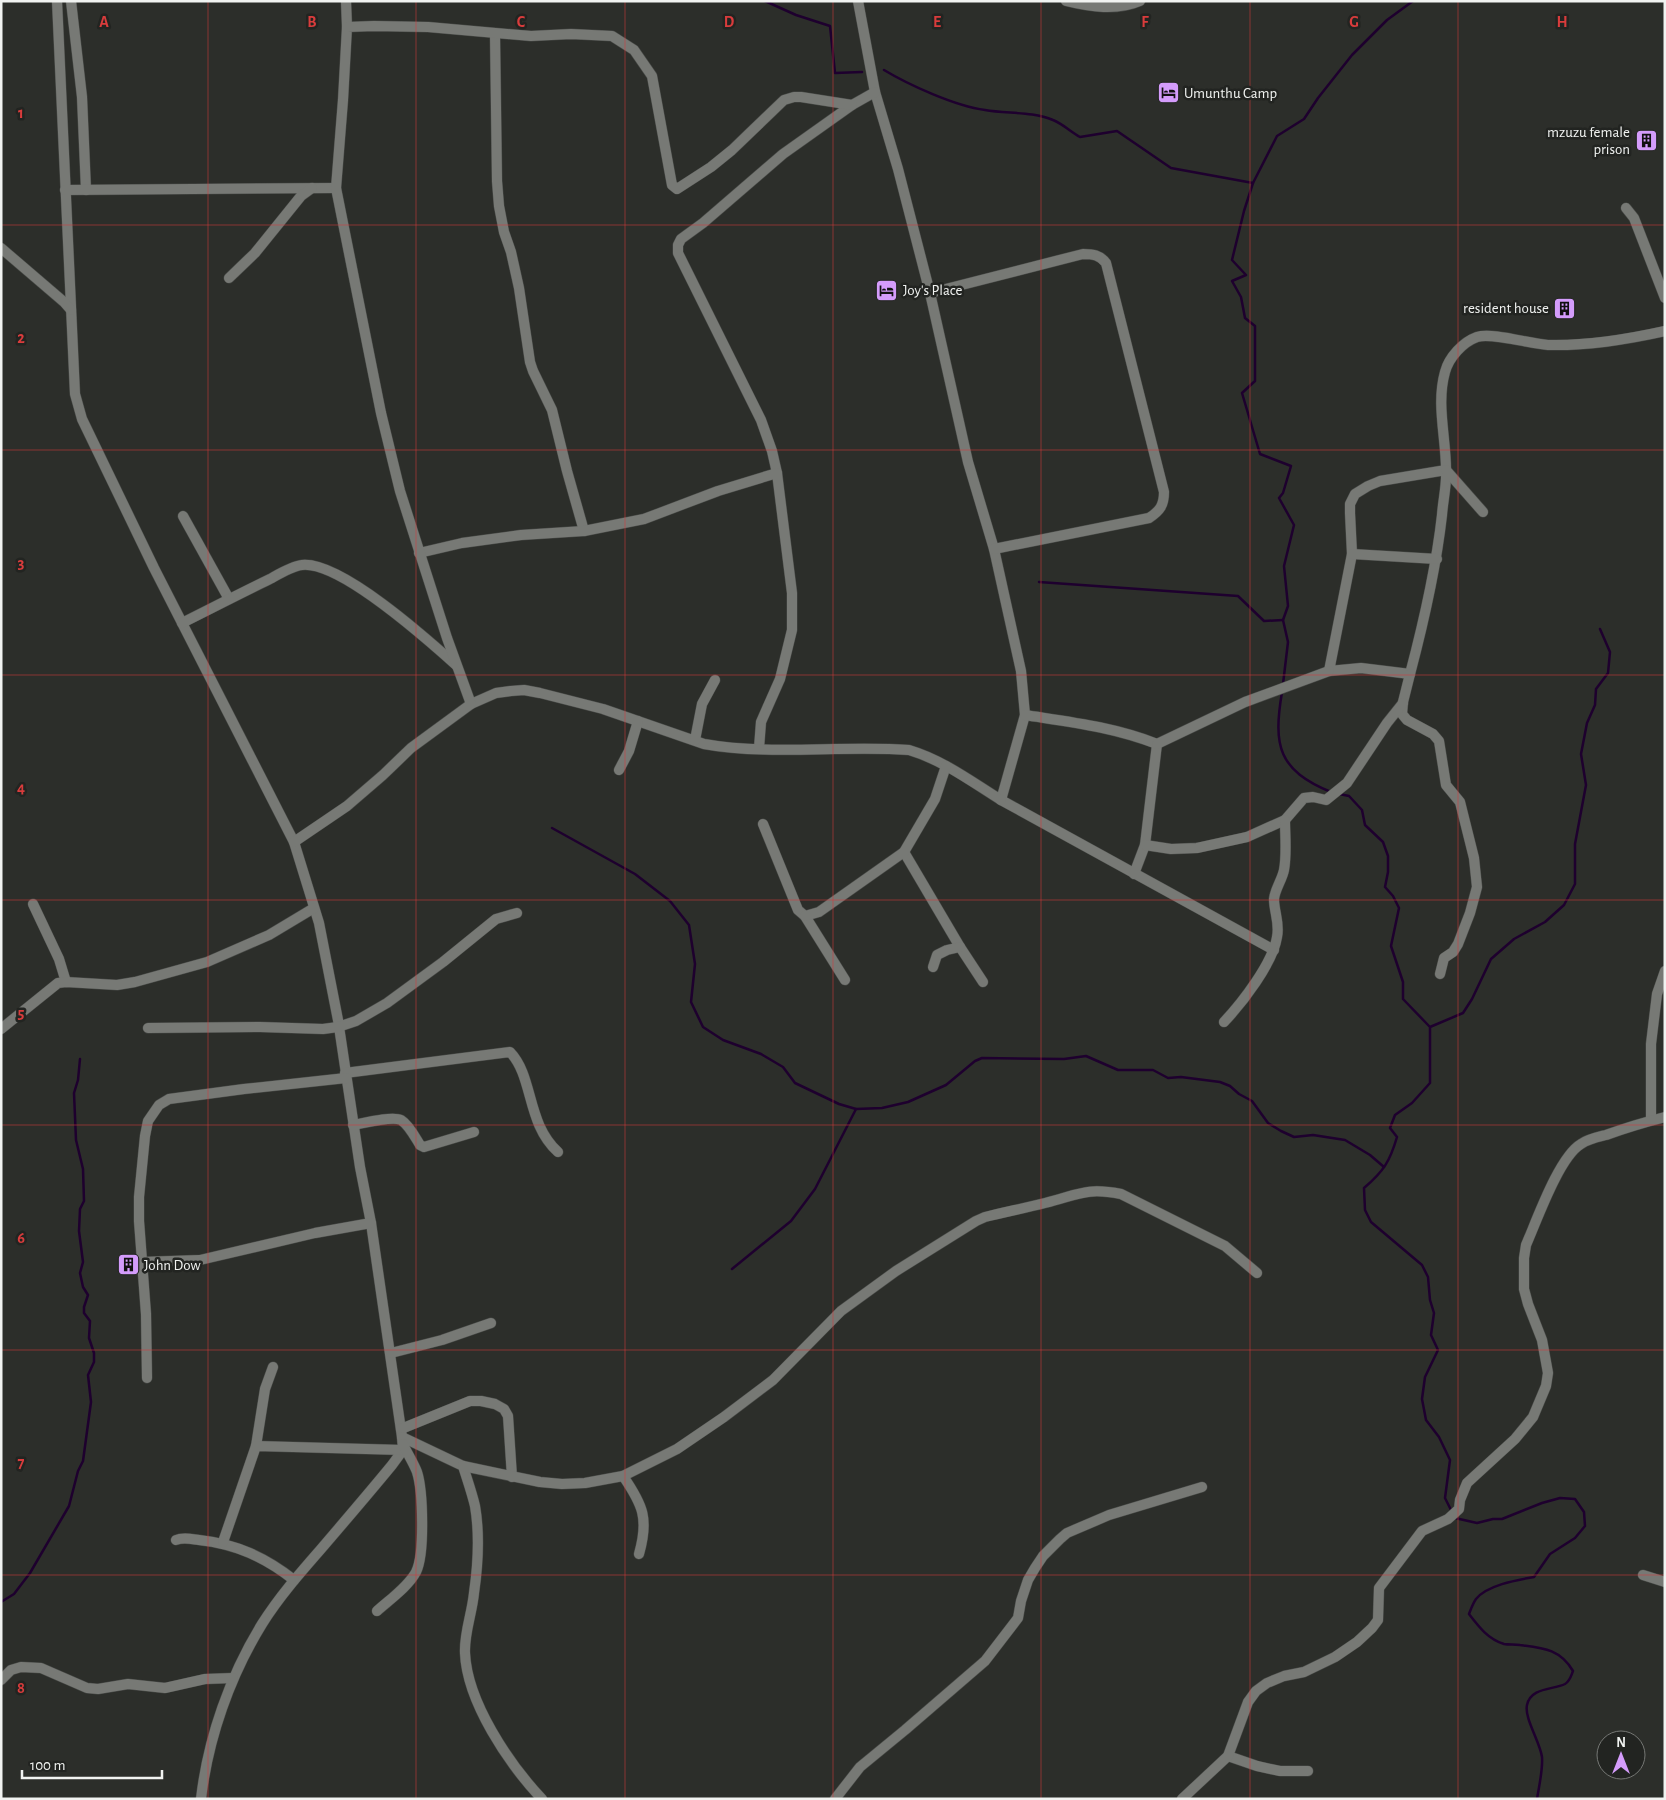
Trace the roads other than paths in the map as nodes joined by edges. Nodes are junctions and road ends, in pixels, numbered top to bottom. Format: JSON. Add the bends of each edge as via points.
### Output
{"nodes":[{"id":1,"x":57,"y":1,"type":"edge"},
{"id":2,"x":71,"y":1,"type":"edge"},
{"id":3,"x":346,"y":1,"type":"edge"},
{"id":4,"x":858,"y":1,"type":"edge"},
{"id":5,"x":1066,"y":1,"type":"edge"},
{"id":6,"x":1140,"y":1,"type":"edge"},
{"id":7,"x":347,"y":27,"type":"junction"},
{"id":8,"x":495,"y":34,"type":"junction"},
{"id":9,"x":876,"y":92,"type":"junction"},
{"id":10,"x":852,"y":105,"type":"junction"},
{"id":11,"x":313,"y":187,"type":"junction"},
{"id":12,"x":336,"y":188,"type":"junction"},
{"id":13,"x":65,"y":190,"type":"junction"},
{"id":14,"x":86,"y":190,"type":"junction"},
{"id":15,"x":1626,"y":208,"type":"dead end"},
{"id":16,"x":1,"y":248,"type":"edge"},
{"id":17,"x":229,"y":278,"type":"dead end"},
{"id":18,"x":930,"y":293,"type":"junction"},
{"id":19,"x":1665,"y":298,"type":"edge"},
{"id":20,"x":70,"y":310,"type":"junction"},
{"id":21,"x":1665,"y":331,"type":"edge"},
{"id":22,"x":1446,"y":470,"type":"junction"},
{"id":23,"x":777,"y":473,"type":"junction"},
{"id":24,"x":1483,"y":512,"type":"dead end"},
{"id":25,"x":183,"y":516,"type":"dead end"},
{"id":26,"x":584,"y":531,"type":"junction"},
{"id":27,"x":994,"y":549,"type":"junction"},
{"id":28,"x":419,"y":553,"type":"junction"},
{"id":29,"x":1352,"y":554,"type":"junction"},
{"id":30,"x":1437,"y":559,"type":"junction"},
{"id":31,"x":229,"y":599,"type":"junction"},
{"id":32,"x":182,"y":624,"type":"junction"},
{"id":33,"x":457,"y":665,"type":"junction"},
{"id":34,"x":1329,"y":671,"type":"junction"},
{"id":35,"x":1410,"y":674,"type":"junction"},
{"id":36,"x":716,"y":680,"type":"dead end"},
{"id":37,"x":1403,"y":702,"type":"junction"},
{"id":38,"x":471,"y":704,"type":"junction"},
{"id":39,"x":1025,"y":715,"type":"junction"},
{"id":40,"x":638,"y":721,"type":"junction"},
{"id":41,"x":694,"y":740,"type":"junction"},
{"id":42,"x":1156,"y":744,"type":"junction"},
{"id":43,"x":759,"y":748,"type":"junction"},
{"id":44,"x":946,"y":766,"type":"junction"},
{"id":45,"x":619,"y":770,"type":"dead end"},
{"id":46,"x":1002,"y":800,"type":"junction"},
{"id":47,"x":1285,"y":820,"type":"junction"},
{"id":48,"x":763,"y":824,"type":"dead end"},
{"id":49,"x":294,"y":842,"type":"junction"},
{"id":50,"x":1145,"y":845,"type":"junction"},
{"id":51,"x":904,"y":852,"type":"junction"},
{"id":52,"x":1134,"y":874,"type":"junction"},
{"id":53,"x":33,"y":904,"type":"dead end"},
{"id":54,"x":314,"y":908,"type":"junction"},
{"id":55,"x":517,"y":913,"type":"dead end"},
{"id":56,"x":805,"y":916,"type":"junction"},
{"id":57,"x":960,"y":947,"type":"junction"},
{"id":58,"x":1274,"y":950,"type":"junction"},
{"id":59,"x":933,"y":967,"type":"dead end"},
{"id":60,"x":1665,"y":971,"type":"edge"},
{"id":61,"x":1440,"y":974,"type":"dead end"},
{"id":62,"x":844,"y":980,"type":"dead end"},
{"id":63,"x":66,"y":982,"type":"junction"},
{"id":64,"x":983,"y":982,"type":"dead end"},
{"id":65,"x":1224,"y":1022,"type":"dead end"},
{"id":66,"x":338,"y":1027,"type":"junction"},
{"id":67,"x":148,"y":1028,"type":"dead end"},
{"id":68,"x":1,"y":1030,"type":"edge"},
{"id":69,"x":346,"y":1076,"type":"junction"},
{"id":70,"x":1665,"y":1117,"type":"edge"},
{"id":71,"x":1651,"y":1120,"type":"junction"},
{"id":72,"x":354,"y":1125,"type":"junction"},
{"id":73,"x":474,"y":1132,"type":"dead end"},
{"id":74,"x":558,"y":1152,"type":"dead end"},
{"id":75,"x":371,"y":1223,"type":"junction"},
{"id":76,"x":142,"y":1262,"type":"junction"},
{"id":77,"x":1257,"y":1273,"type":"dead end"},
{"id":78,"x":491,"y":1323,"type":"dead end"},
{"id":79,"x":391,"y":1353,"type":"junction"},
{"id":80,"x":273,"y":1366,"type":"dead end"},
{"id":81,"x":147,"y":1378,"type":"dead end"},
{"id":82,"x":402,"y":1440,"type":"junction"},
{"id":83,"x":256,"y":1446,"type":"junction"},
{"id":84,"x":463,"y":1466,"type":"junction"},
{"id":85,"x":624,"y":1476,"type":"junction"},
{"id":86,"x":512,"y":1477,"type":"junction"},
{"id":87,"x":1202,"y":1487,"type":"dead end"},
{"id":88,"x":176,"y":1540,"type":"dead end"},
{"id":89,"x":223,"y":1542,"type":"junction"},
{"id":90,"x":639,"y":1554,"type":"dead end"},
{"id":91,"x":1644,"y":1576,"type":"dead end"},
{"id":92,"x":294,"y":1580,"type":"junction"},
{"id":93,"x":1665,"y":1582,"type":"edge"},
{"id":94,"x":377,"y":1611,"type":"dead end"},
{"id":95,"x":233,"y":1678,"type":"junction"},
{"id":96,"x":1,"y":1680,"type":"edge"},
{"id":97,"x":1228,"y":1756,"type":"junction"},
{"id":98,"x":1308,"y":1771,"type":"dead end"},
{"id":99,"x":201,"y":1799,"type":"edge"},
{"id":100,"x":542,"y":1799,"type":"edge"},
{"id":101,"x":835,"y":1799,"type":"edge"},
{"id":102,"x":1182,"y":1799,"type":"edge"}],
"edges":[{"from":1,"to":13,"type":"street"},
{"from":2,"to":14,"type":"street","via":[[82,97]]},
{"from":3,"to":7,"type":"street"},
{"from":4,"to":9,"type":"street"},
{"from":5,"to":6,"type":"street","via":[[1125,7]]},
{"from":7,"to":8,"type":"street","via":[[428,27]]},
{"from":7,"to":12,"type":"street"},
{"from":8,"to":10,"type":"street","via":[[596,34],[612,36],[634,50],[652,76],[672,185],[677,189],[732,150],[784,100],[801,97]]},
{"from":8,"to":26,"type":"street","via":[[499,206],[519,288],[530,362],[552,410]]},
{"from":9,"to":10,"type":"street"},
{"from":9,"to":18,"type":"street"},
{"from":10,"to":23,"type":"street","via":[[790,149],[681,239],[678,245],[678,254],[761,420]]},
{"from":11,"to":12,"type":"street"},
{"from":11,"to":14,"type":"street"},
{"from":11,"to":17,"type":"street","via":[[301,196],[255,253]]},
{"from":12,"to":28,"type":"street","via":[[388,444]]},
{"from":13,"to":14,"type":"street"},
{"from":13,"to":20,"type":"street"},
{"from":15,"to":19,"type":"street","via":[[1634,218]]},
{"from":16,"to":20,"type":"street"},
{"from":18,"to":27,"type":"street","via":[[968,462]]},
{"from":18,"to":27,"type":"street","via":[[1083,254],[1102,258],[1106,263],[1164,492],[1162,507],[1149,518]]},
{"from":20,"to":32,"type":"street","via":[[75,394],[82,419]]},
{"from":21,"to":22,"type":"street","via":[[1564,345],[1532,344],[1490,336],[1478,337],[1467,343],[1454,354],[1445,371],[1441,412]]},
{"from":22,"to":24,"type":"street"},
{"from":22,"to":29,"type":"street","via":[[1380,481],[1355,494],[1350,504]]},
{"from":22,"to":30,"type":"street"},
{"from":23,"to":26,"type":"street","via":[[644,519]]},
{"from":23,"to":43,"type":"street","via":[[792,593],[792,630],[780,679],[761,722]]},
{"from":25,"to":31,"type":"street"},
{"from":26,"to":28,"type":"street","via":[[521,535]]},
{"from":27,"to":39,"type":"street","via":[[1021,671]]},
{"from":28,"to":33,"type":"street"},
{"from":29,"to":30,"type":"street"},
{"from":29,"to":34,"type":"street"},
{"from":30,"to":35,"type":"street"},
{"from":31,"to":32,"type":"street"},
{"from":31,"to":33,"type":"street","via":[[302,565],[328,570],[386,607]]},
{"from":32,"to":49,"type":"street"},
{"from":33,"to":38,"type":"street"},
{"from":34,"to":35,"type":"street","via":[[1361,668]]},
{"from":34,"to":42,"type":"street","via":[[1245,702]]},
{"from":35,"to":37,"type":"street"},
{"from":36,"to":41,"type":"street","via":[[702,704]]},
{"from":37,"to":47,"type":"street","via":[[1347,784],[1326,800],[1313,796],[1304,798]]},
{"from":37,"to":61,"type":"street","via":[[1405,718],[1439,741],[1444,778],[1450,792],[1460,802],[1477,874],[1474,901],[1463,934],[1454,952],[1444,958]]},
{"from":38,"to":40,"type":"street","via":[[496,693],[524,690]]},
{"from":38,"to":49,"type":"street","via":[[411,748],[347,806]]},
{"from":39,"to":42,"type":"street","via":[[1103,726]]},
{"from":39,"to":46,"type":"street"},
{"from":40,"to":41,"type":"street"},
{"from":40,"to":45,"type":"street"},
{"from":41,"to":43,"type":"street","via":[[717,746]]},
{"from":42,"to":50,"type":"street"},
{"from":43,"to":44,"type":"street","via":[[910,750]]},
{"from":44,"to":46,"type":"street"},
{"from":44,"to":51,"type":"street","via":[[935,799]]},
{"from":46,"to":52,"type":"street"},
{"from":47,"to":50,"type":"street","via":[[1212,846],[1180,849]]},
{"from":47,"to":58,"type":"street","via":[[1286,858],[1274,899],[1278,919]]},
{"from":48,"to":56,"type":"street","via":[[798,910]]},
{"from":49,"to":54,"type":"street"},
{"from":50,"to":52,"type":"street"},
{"from":51,"to":56,"type":"street","via":[[819,912]]},
{"from":51,"to":57,"type":"street"},
{"from":52,"to":58,"type":"street"},
{"from":53,"to":63,"type":"street"},
{"from":54,"to":63,"type":"street","via":[[269,935],[201,964],[117,985]]},
{"from":54,"to":66,"type":"street"},
{"from":55,"to":66,"type":"street","via":[[496,919],[388,1003]]},
{"from":56,"to":62,"type":"street"},
{"from":57,"to":59,"type":"street","via":[[937,955]]},
{"from":57,"to":64,"type":"street"},
{"from":58,"to":65,"type":"street","via":[[1237,1008]]},
{"from":60,"to":71,"type":"street","via":[[1657,994],[1651,1044]]},
{"from":63,"to":68,"type":"street","via":[[53,986]]},
{"from":66,"to":67,"type":"street"},
{"from":66,"to":69,"type":"street"},
{"from":69,"to":72,"type":"street"},
{"from":69,"to":74,"type":"street","via":[[510,1052],[521,1068],[540,1128]]},
{"from":69,"to":76,"type":"street","via":[[169,1099],[159,1105],[148,1121],[145,1136],[138,1221]]},
{"from":70,"to":71,"type":"street"},
{"from":71,"to":97,"type":"street","via":[[1580,1144],[1560,1170],[1526,1245],[1524,1289],[1542,1340],[1548,1373],[1533,1416],[1516,1439],[1467,1483],[1459,1508],[1448,1519],[1422,1531],[1383,1583],[1378,1593],[1378,1620],[1357,1642],[1318,1666],[1267,1683],[1256,1691],[1248,1702]]},
{"from":72,"to":73,"type":"street","via":[[400,1119],[424,1147]]},
{"from":72,"to":75,"type":"street"},
{"from":75,"to":76,"type":"street","via":[[200,1260]]},
{"from":75,"to":79,"type":"street"},
{"from":76,"to":81,"type":"street"},
{"from":77,"to":85,"type":"street","via":[[1225,1246],[1112,1192],[1087,1191],[985,1217],[896,1271],[840,1311],[773,1380],[724,1417],[677,1448]]},
{"from":78,"to":79,"type":"street"},
{"from":79,"to":82,"type":"street"},
{"from":80,"to":83,"type":"street","via":[[265,1389]]},
{"from":82,"to":83,"type":"street"},
{"from":82,"to":84,"type":"street"},
{"from":82,"to":86,"type":"street","via":[[461,1403],[481,1400],[495,1404],[508,1416]]},
{"from":82,"to":92,"type":"street","via":[[392,1465]]},
{"from":82,"to":94,"type":"street","via":[[418,1480],[422,1520],[420,1559],[411,1579]]},
{"from":83,"to":89,"type":"street"},
{"from":84,"to":86,"type":"street"},
{"from":84,"to":100,"type":"street","via":[[474,1504],[478,1566],[466,1629],[467,1672],[497,1740]]},
{"from":85,"to":86,"type":"street","via":[[562,1484]]},
{"from":85,"to":90,"type":"street","via":[[643,1512],[644,1536]]},
{"from":87,"to":101,"type":"street","via":[[1109,1515],[1060,1539],[1035,1568],[1018,1618],[985,1660],[860,1767]]},
{"from":88,"to":89,"type":"street"},
{"from":89,"to":92,"type":"street","via":[[276,1565]]},
{"from":91,"to":93,"type":"street"},
{"from":92,"to":95,"type":"street","via":[[263,1623]]},
{"from":95,"to":96,"type":"street","via":[[205,1679],[165,1688],[128,1684],[98,1689],[87,1688],[41,1668],[20,1667],[11,1670]]},
{"from":95,"to":99,"type":"street","via":[[214,1736]]},
{"from":97,"to":98,"type":"street","via":[[1268,1769]]},
{"from":97,"to":102,"type":"street"}]}
